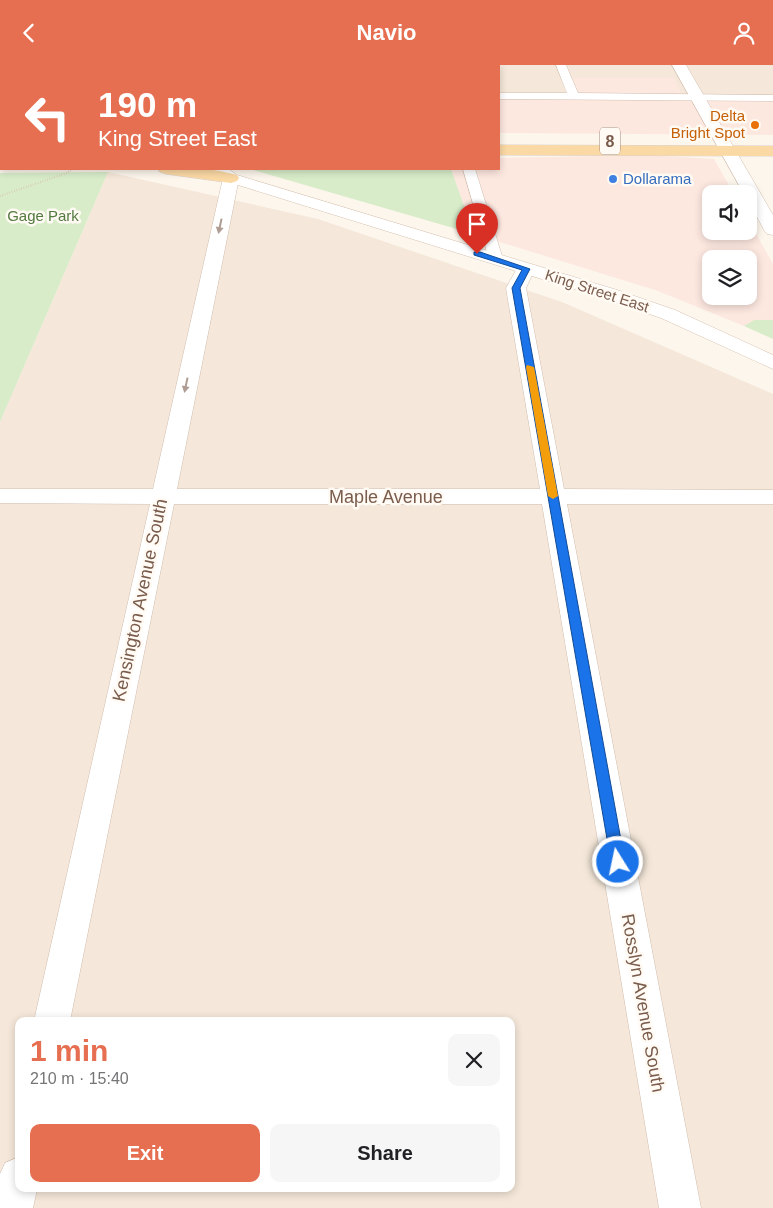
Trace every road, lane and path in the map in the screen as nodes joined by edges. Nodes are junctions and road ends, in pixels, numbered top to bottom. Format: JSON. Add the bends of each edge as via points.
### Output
{"nodes":[{"id":1,"x":562,"y":65,"type":"edge"},
{"id":2,"x":679,"y":65,"type":"edge"},
{"id":3,"x":573,"y":95,"type":"junction"},
{"id":4,"x":500,"y":96,"type":"edge"},
{"id":5,"x":698,"y":96,"type":"junction"},
{"id":6,"x":773,"y":98,"type":"edge"},
{"id":7,"x":500,"y":141,"type":"edge"},
{"id":8,"x":773,"y":141,"type":"edge"},
{"id":9,"x":725,"y":146,"type":"junction"},
{"id":10,"x":500,"y":150,"type":"edge"},
{"id":11,"x":773,"y":151,"type":"edge"},
{"id":12,"x":71,"y":170,"type":"edge"},
{"id":13,"x":178,"y":170,"type":"edge"},
{"id":14,"x":469,"y":170,"type":"edge"},
{"id":15,"x":224,"y":174,"type":"edge"},
{"id":16,"x":0,"y":196,"type":"edge"},
{"id":17,"x":773,"y":230,"type":"edge"},
{"id":18,"x":496,"y":259,"type":"junction"},
{"id":19,"x":526,"y":269,"type":"junction"},
{"id":20,"x":773,"y":363,"type":"edge"},
{"id":21,"x":0,"y":496,"type":"edge"},
{"id":22,"x":162,"y":497,"type":"junction"},
{"id":23,"x":553,"y":497,"type":"junction"},
{"id":24,"x":773,"y":497,"type":"edge"},
{"id":25,"x":53,"y":1017,"type":"edge"},
{"id":26,"x":16,"y":1192,"type":"edge"},
{"id":27,"x":12,"y":1208,"type":"edge"},
{"id":28,"x":680,"y":1208,"type":"edge"}],
"edges":[{"from":1,"to":3,"type":"lane"},
{"from":2,"to":5,"type":"street"},
{"from":3,"to":4,"type":"lane"},
{"from":3,"to":5,"type":"lane"},
{"from":5,"to":6,"type":"lane"},
{"from":5,"to":9,"type":"street"},
{"from":7,"to":9,"type":"main road","number":"8"},
{"from":8,"to":9,"type":"main road","number":"8"},
{"from":9,"to":10,"type":"main road","number":"8"},
{"from":9,"to":11,"type":"main road","number":"8"},
{"from":9,"to":17,"type":"street"},
{"from":12,"to":16,"type":"path"},
{"from":13,"to":15,"type":"main road"},
{"from":14,"to":18,"type":"lane"},
{"from":15,"to":18,"type":"street","name":"King Street East"},
{"from":15,"to":22,"type":"street","name":"Kensington Avenue South","one_way":true},
{"from":18,"to":19,"type":"street","name":"King Street East"},
{"from":19,"to":20,"type":"street","name":"King Street East","via":[[668,314]]},
{"from":19,"to":23,"type":"street","name":"Rosslyn Avenue South","via":[[516,288]]},
{"from":21,"to":22,"type":"street","name":"Maple Avenue"},
{"from":22,"to":23,"type":"street","name":"Maple Avenue"},
{"from":22,"to":25,"type":"street","name":"Kensington Avenue South"},
{"from":23,"to":24,"type":"street","name":"Maple Avenue"},
{"from":23,"to":28,"type":"street","name":"Rosslyn Avenue South"},
{"from":26,"to":27,"type":"street"}]}
